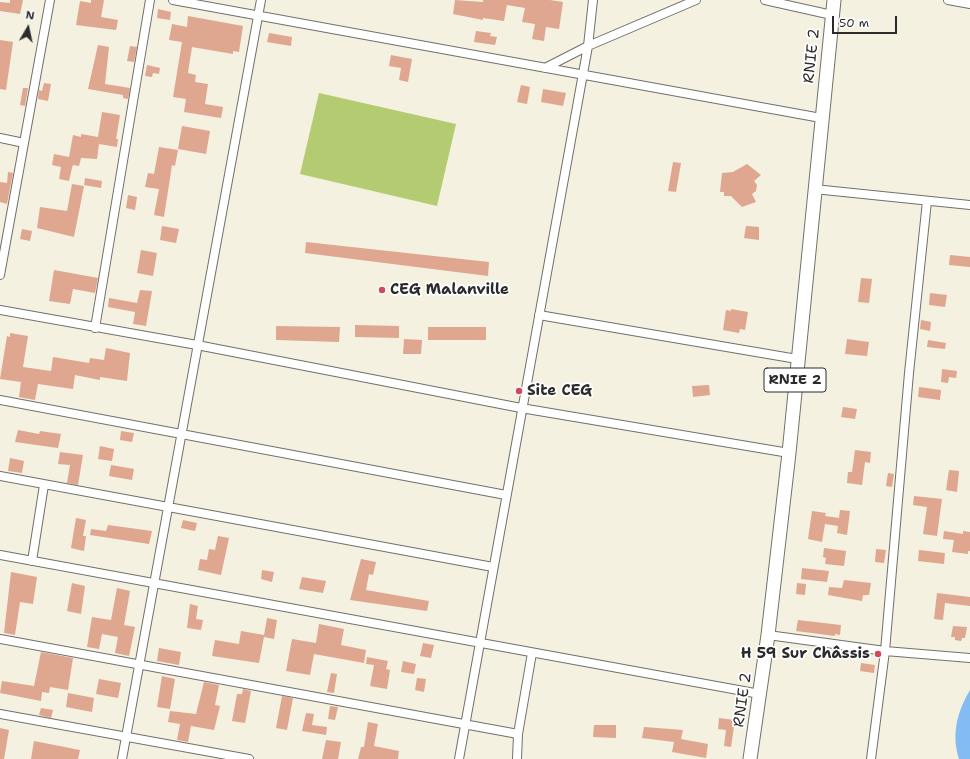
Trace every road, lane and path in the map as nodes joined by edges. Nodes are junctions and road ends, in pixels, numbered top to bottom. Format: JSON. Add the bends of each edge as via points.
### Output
{"nodes":[{"id":1,"x":50,"y":0,"type":"edge"},
{"id":2,"x":150,"y":0,"type":"edge"},
{"id":3,"x":173,"y":0,"type":"edge"},
{"id":4,"x":261,"y":0,"type":"edge"},
{"id":5,"x":593,"y":0,"type":"edge"},
{"id":6,"x":696,"y":0,"type":"edge"},
{"id":7,"x":765,"y":0,"type":"edge"},
{"id":8,"x":834,"y":0,"type":"edge"},
{"id":9,"x":948,"y":0,"type":"edge"},
{"id":10,"x":970,"y":4,"type":"edge"},
{"id":11,"x":832,"y":15,"type":"junction"},
{"id":12,"x":258,"y":16,"type":"junction"},
{"id":13,"x":588,"y":46,"type":"junction"},
{"id":14,"x":545,"y":68,"type":"junction"},
{"id":15,"x":582,"y":75,"type":"junction"},
{"id":16,"x":821,"y":118,"type":"junction"},
{"id":17,"x":0,"y":138,"type":"edge"},
{"id":18,"x":24,"y":143,"type":"junction"},
{"id":19,"x":814,"y":189,"type":"junction"},
{"id":20,"x":927,"y":201,"type":"junction"},
{"id":21,"x":970,"y":205,"type":"edge"},
{"id":22,"x":0,"y":275,"type":"edge"},
{"id":23,"x":0,"y":310,"type":"edge"},
{"id":24,"x":539,"y":315,"type":"junction"},
{"id":25,"x":94,"y":328,"type":"junction"},
{"id":26,"x":197,"y":345,"type":"junction"},
{"id":27,"x":797,"y":359,"type":"junction"},
{"id":28,"x":0,"y":400,"type":"edge"},
{"id":29,"x":522,"y":408,"type":"junction"},
{"id":30,"x":181,"y":434,"type":"junction"},
{"id":31,"x":788,"y":453,"type":"junction"},
{"id":32,"x":0,"y":476,"type":"edge"},
{"id":33,"x":44,"y":484,"type":"junction"},
{"id":34,"x":506,"y":496,"type":"junction"},
{"id":35,"x":168,"y":508,"type":"junction"},
{"id":36,"x":0,"y":556,"type":"edge"},
{"id":37,"x":32,"y":561,"type":"junction"},
{"id":38,"x":493,"y":567,"type":"junction"},
{"id":39,"x":154,"y":584,"type":"junction"},
{"id":40,"x":768,"y":635,"type":"junction"},
{"id":41,"x":0,"y":638,"type":"edge"},
{"id":42,"x":480,"y":643,"type":"junction"},
{"id":43,"x":886,"y":651,"type":"junction"},
{"id":44,"x":532,"y":652,"type":"junction"},
{"id":45,"x":970,"y":658,"type":"edge"},
{"id":46,"x":140,"y":665,"type":"junction"},
{"id":47,"x":760,"y":694,"type":"junction"},
{"id":48,"x":0,"y":714,"type":"edge"},
{"id":49,"x":466,"y":723,"type":"junction"},
{"id":50,"x":518,"y":734,"type":"junction"},
{"id":51,"x":126,"y":736,"type":"junction"},
{"id":52,"x":122,"y":759,"type":"edge"},
{"id":53,"x":249,"y":759,"type":"edge"},
{"id":54,"x":460,"y":759,"type":"edge"},
{"id":55,"x":517,"y":759,"type":"edge"},
{"id":56,"x":750,"y":759,"type":"edge"},
{"id":57,"x":871,"y":759,"type":"edge"}],
"edges":[{"from":1,"to":18,"type":"street"},
{"from":2,"to":25,"type":"street"},
{"from":3,"to":12,"type":"street"},
{"from":4,"to":12,"type":"street"},
{"from":5,"to":13,"type":"street"},
{"from":6,"to":13,"type":"street"},
{"from":7,"to":11,"type":"street"},
{"from":8,"to":11,"type":"main road","name":"RNIE 2","number":"RNIE 2"},
{"from":9,"to":10,"type":"street"},
{"from":11,"to":16,"type":"main road","name":"RNIE 2","number":"RNIE 2"},
{"from":12,"to":14,"type":"street"},
{"from":12,"to":26,"type":"street"},
{"from":13,"to":14,"type":"street"},
{"from":13,"to":15,"type":"street"},
{"from":14,"to":15,"type":"street"},
{"from":15,"to":16,"type":"street"},
{"from":15,"to":24,"type":"street"},
{"from":16,"to":19,"type":"main road","name":"RNIE 2","number":"RNIE 2"},
{"from":17,"to":18,"type":"street"},
{"from":18,"to":22,"type":"street"},
{"from":19,"to":20,"type":"street"},
{"from":19,"to":27,"type":"main road","name":"RNIE 2","number":"RNIE 2"},
{"from":20,"to":21,"type":"street"},
{"from":20,"to":43,"type":"street","via":[[909,373]]},
{"from":23,"to":25,"type":"street"},
{"from":24,"to":27,"type":"street"},
{"from":24,"to":29,"type":"street"},
{"from":25,"to":26,"type":"street"},
{"from":26,"to":29,"type":"street"},
{"from":26,"to":30,"type":"street"},
{"from":27,"to":31,"type":"main road","name":"RNIE 2","number":"RNIE 2"},
{"from":28,"to":30,"type":"street"},
{"from":29,"to":31,"type":"street"},
{"from":29,"to":34,"type":"street"},
{"from":30,"to":34,"type":"street"},
{"from":30,"to":35,"type":"street"},
{"from":31,"to":40,"type":"main road","name":"RNIE 2","number":"RNIE 2"},
{"from":32,"to":33,"type":"street"},
{"from":33,"to":35,"type":"street"},
{"from":33,"to":37,"type":"street"},
{"from":34,"to":38,"type":"street"},
{"from":35,"to":38,"type":"street"},
{"from":35,"to":39,"type":"street"},
{"from":36,"to":37,"type":"street"},
{"from":37,"to":39,"type":"street"},
{"from":38,"to":42,"type":"street"},
{"from":39,"to":42,"type":"street"},
{"from":39,"to":46,"type":"street"},
{"from":40,"to":43,"type":"street"},
{"from":40,"to":47,"type":"main road","name":"RNIE 2","number":"RNIE 2"},
{"from":41,"to":46,"type":"street"},
{"from":42,"to":44,"type":"street"},
{"from":42,"to":49,"type":"street"},
{"from":43,"to":45,"type":"street"},
{"from":43,"to":57,"type":"street"},
{"from":44,"to":47,"type":"street"},
{"from":44,"to":50,"type":"street"},
{"from":46,"to":49,"type":"street"},
{"from":46,"to":51,"type":"street"},
{"from":47,"to":56,"type":"main road","name":"RNIE 2","number":"RNIE 2"},
{"from":48,"to":51,"type":"street"},
{"from":49,"to":50,"type":"street"},
{"from":49,"to":54,"type":"street"},
{"from":50,"to":55,"type":"street"},
{"from":51,"to":52,"type":"street"},
{"from":51,"to":53,"type":"street"}]}
